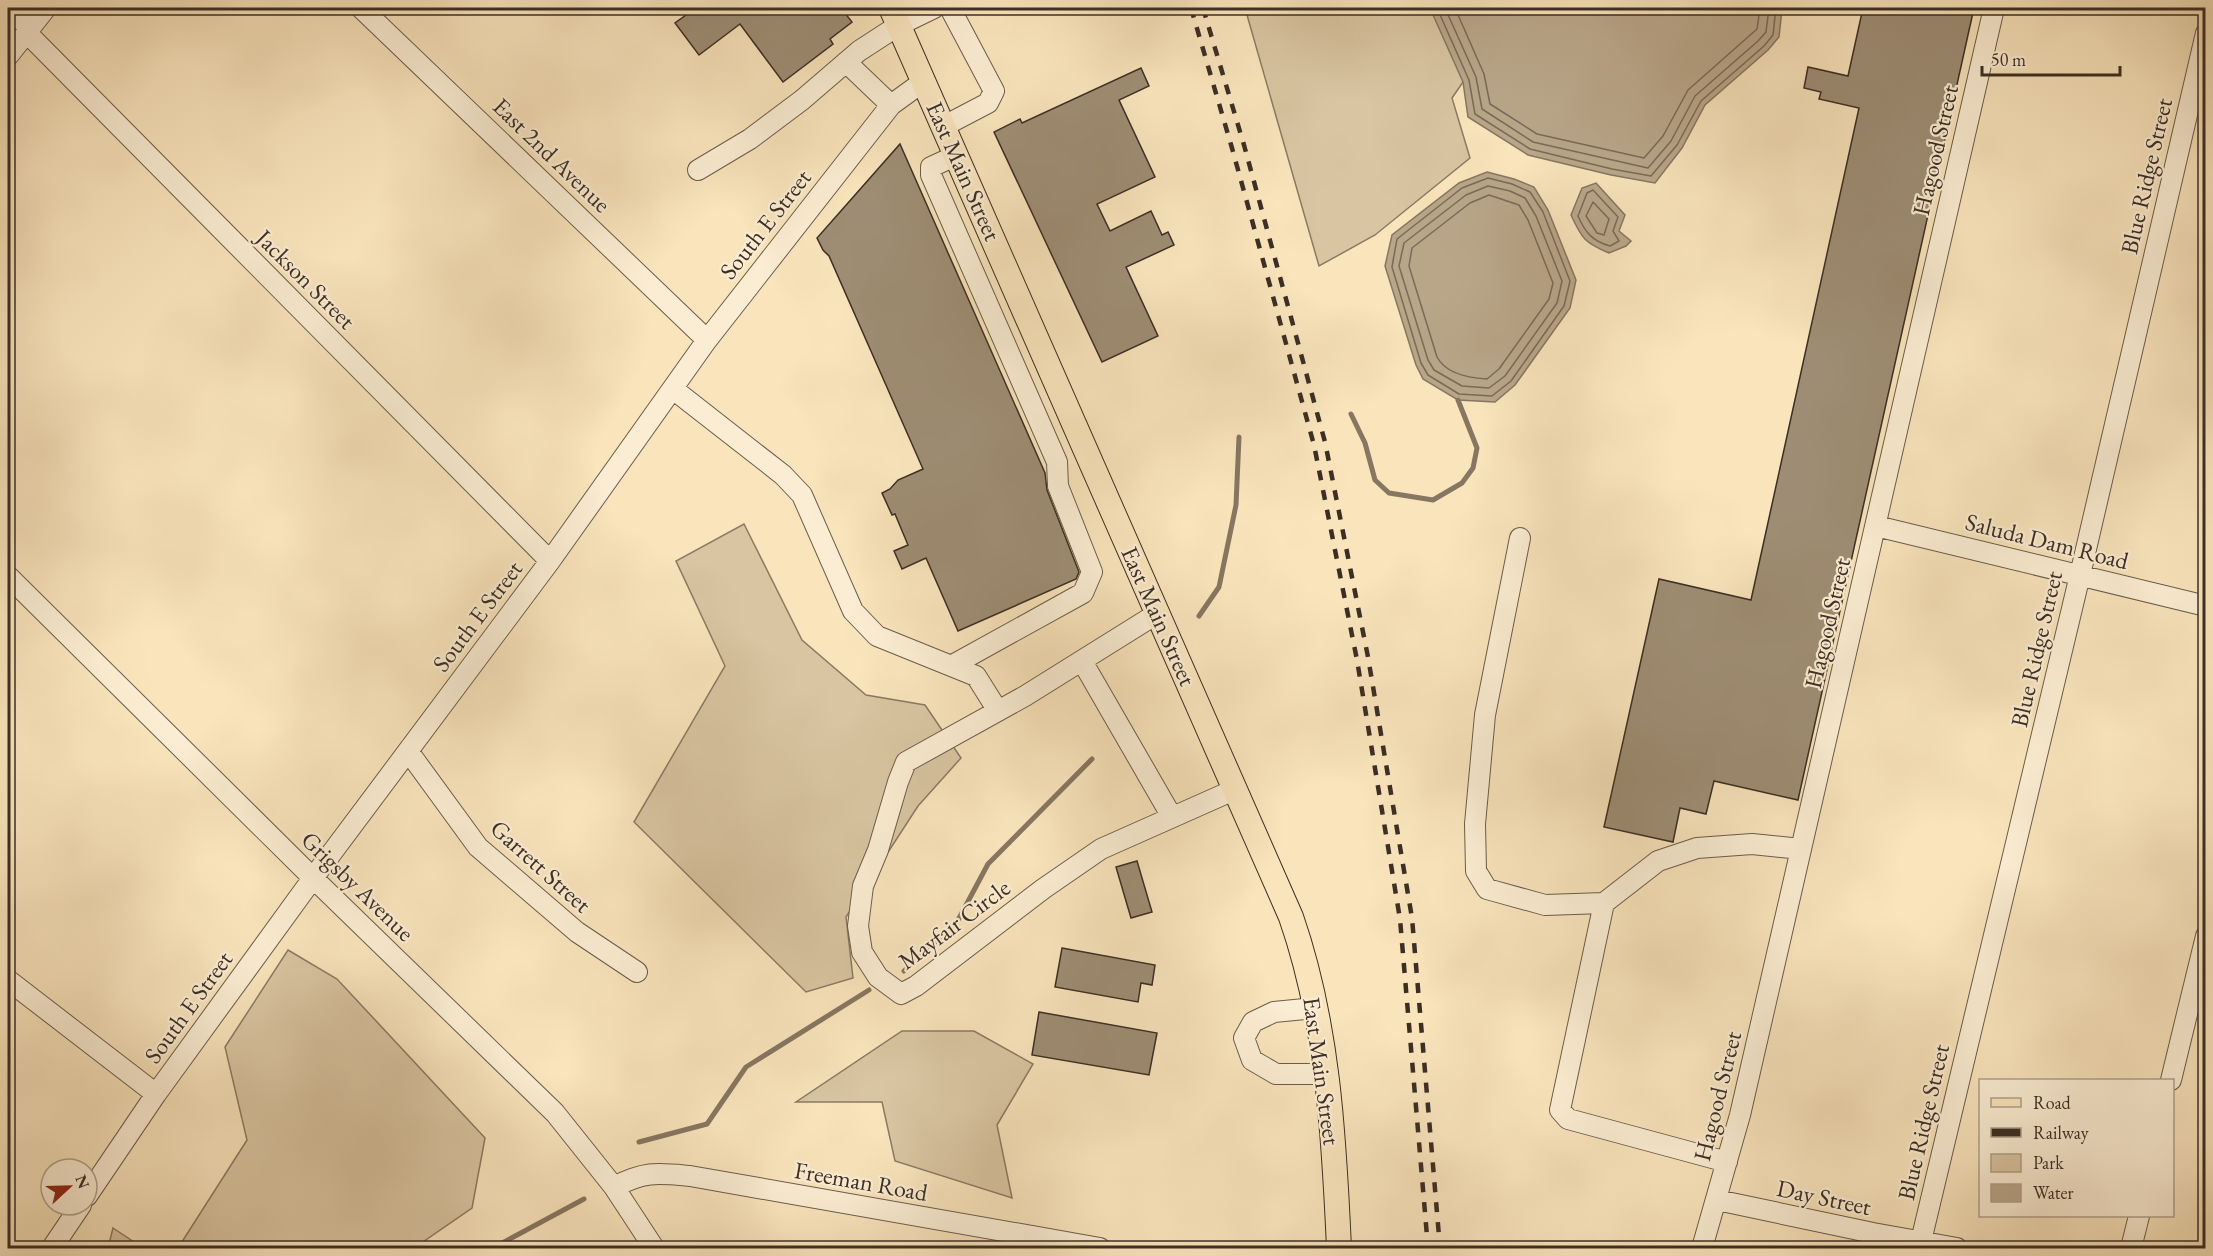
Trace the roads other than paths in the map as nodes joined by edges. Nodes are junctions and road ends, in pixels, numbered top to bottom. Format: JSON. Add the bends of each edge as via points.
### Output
{"nodes":[{"id":1,"x":8,"y":8,"type":"edge"},
{"id":2,"x":46,"y":8,"type":"edge"},
{"id":3,"x":361,"y":8,"type":"edge"},
{"id":4,"x":934,"y":8,"type":"edge"},
{"id":5,"x":950,"y":8,"type":"edge"},
{"id":6,"x":1994,"y":8,"type":"edge"},
{"id":7,"x":895,"y":16,"type":"edge"},
{"id":8,"x":28,"y":30,"type":"junction"},
{"id":9,"x":2205,"y":33,"type":"edge"},
{"id":10,"x":8,"y":56,"type":"edge"},
{"id":11,"x":846,"y":62,"type":"junction"},
{"id":12,"x":924,"y":81,"type":"junction"},
{"id":13,"x":891,"y":105,"type":"junction"},
{"id":14,"x":944,"y":126,"type":"junction"},
{"id":15,"x":957,"y":155,"type":"junction"},
{"id":16,"x":698,"y":170,"type":"dead end"},
{"id":17,"x":1035,"y":332,"type":"junction"},
{"id":18,"x":707,"y":340,"type":"junction"},
{"id":19,"x":1005,"y":344,"type":"junction"},
{"id":20,"x":673,"y":388,"type":"junction"},
{"id":21,"x":1876,"y":526,"type":"junction"},
{"id":22,"x":1520,"y":538,"type":"dead end"},
{"id":23,"x":550,"y":561,"type":"junction"},
{"id":24,"x":2080,"y":575,"type":"junction"},
{"id":25,"x":8,"y":576,"type":"edge"},
{"id":26,"x":2205,"y":606,"type":"edge"},
{"id":27,"x":1158,"y":613,"type":"junction"},
{"id":28,"x":1082,"y":661,"type":"junction"},
{"id":29,"x":951,"y":666,"type":"junction"},
{"id":30,"x":998,"y":711,"type":"junction"},
{"id":31,"x":408,"y":751,"type":"junction"},
{"id":32,"x":1236,"y":789,"type":"junction"},
{"id":33,"x":1172,"y":817,"type":"junction"},
{"id":34,"x":1801,"y":849,"type":"junction"},
{"id":35,"x":313,"y":878,"type":"junction"},
{"id":36,"x":1604,"y":903,"type":"junction"},
{"id":37,"x":2205,"y":936,"type":"edge"},
{"id":38,"x":637,"y":972,"type":"dead end"},
{"id":39,"x":8,"y":980,"type":"edge"},
{"id":40,"x":1315,"y":1008,"type":"junction"},
{"id":41,"x":1327,"y":1074,"type":"junction"},
{"id":42,"x":2171,"y":1079,"type":"edge"},
{"id":43,"x":156,"y":1094,"type":"junction"},
{"id":44,"x":1727,"y":1162,"type":"junction"},
{"id":45,"x":99,"y":1178,"type":"edge"},
{"id":46,"x":614,"y":1187,"type":"junction"},
{"id":47,"x":1717,"y":1200,"type":"junction"},
{"id":48,"x":73,"y":1217,"type":"edge"},
{"id":49,"x":2139,"y":1217,"type":"edge"},
{"id":50,"x":1872,"y":1241,"type":"edge"},
{"id":51,"x":1921,"y":1241,"type":"junction"},
{"id":52,"x":52,"y":1248,"type":"edge"},
{"id":53,"x":654,"y":1248,"type":"edge"},
{"id":54,"x":1100,"y":1248,"type":"edge"},
{"id":55,"x":1339,"y":1248,"type":"edge"},
{"id":56,"x":1702,"y":1248,"type":"edge"},
{"id":57,"x":1957,"y":1248,"type":"edge"},
{"id":58,"x":2131,"y":1248,"type":"edge"}],
"edges":[{"from":1,"to":8,"type":"street","name":"Jackson Street"},
{"from":2,"to":8,"type":"street"},
{"from":3,"to":18,"type":"street","name":"East 2nd Avenue"},
{"from":4,"to":7,"type":"street"},
{"from":5,"to":14,"type":"street","via":[[994,91],[988,103]]},
{"from":6,"to":21,"type":"street","name":"Hagood Street"},
{"from":7,"to":11,"type":"street"},
{"from":7,"to":12,"type":"main road","name":"East Main Street"},
{"from":8,"to":10,"type":"street"},
{"from":8,"to":23,"type":"street","name":"Jackson Street"},
{"from":9,"to":24,"type":"street","name":"Blue Ridge Street"},
{"from":11,"to":13,"type":"street"},
{"from":11,"to":16,"type":"street","via":[[750,139]]},
{"from":12,"to":13,"type":"street","name":"South E Street"},
{"from":12,"to":14,"type":"main road","name":"East Main Street"},
{"from":13,"to":18,"type":"street","name":"South E Street"},
{"from":14,"to":15,"type":"main road","name":"East Main Street"},
{"from":15,"to":17,"type":"main road","name":"East Main Street"},
{"from":15,"to":19,"type":"street","via":[[931,167],[931,175]]},
{"from":17,"to":19,"type":"street"},
{"from":17,"to":27,"type":"main road","name":"East Main Street"},
{"from":18,"to":20,"type":"street","name":"South E Street"},
{"from":19,"to":29,"type":"street","via":[[1057,462],[1059,486],[1092,572],[1083,593]]},
{"from":20,"to":23,"type":"street","name":"South E Street"},
{"from":20,"to":29,"type":"street","via":[[783,475],[802,495],[852,611],[877,636]]},
{"from":21,"to":24,"type":"street","name":"Saluda Dam Road"},
{"from":21,"to":34,"type":"street","name":"Hagood Street"},
{"from":22,"to":36,"type":"street","via":[[1485,715],[1475,824],[1476,871],[1487,888],[1545,905]]},
{"from":23,"to":31,"type":"street","name":"South E Street"},
{"from":24,"to":26,"type":"street","name":"Saluda Dam Road"},
{"from":24,"to":51,"type":"street","name":"Blue Ridge Street"},
{"from":25,"to":35,"type":"street","name":"Grigsby Avenue"},
{"from":27,"to":28,"type":"street","name":"Mayfair Circle"},
{"from":27,"to":32,"type":"main road","name":"East Main Street"},
{"from":28,"to":30,"type":"street","name":"Mayfair Circle"},
{"from":28,"to":33,"type":"street"},
{"from":29,"to":30,"type":"street","via":[[976,676]]},
{"from":30,"to":33,"type":"street","name":"Mayfair Circle","via":[[906,762],[898,782],[863,886],[858,926],[862,952],[878,977],[901,994],[1101,849]]},
{"from":31,"to":35,"type":"street","name":"South E Street"},
{"from":31,"to":38,"type":"street","name":"Garrett Street","via":[[477,847],[577,932]]},
{"from":32,"to":33,"type":"street","name":"Mayfair Circle"},
{"from":32,"to":40,"type":"main road","name":"East Main Street","via":[[1291,916]]},
{"from":34,"to":36,"type":"street","via":[[1752,844],[1696,848],[1658,861]]},
{"from":34,"to":44,"type":"street","name":"Hagood Street"},
{"from":35,"to":43,"type":"street","name":"South E Street"},
{"from":35,"to":46,"type":"street","name":"Grigsby Avenue","via":[[555,1113]]},
{"from":36,"to":44,"type":"street","via":[[1560,1110],[1568,1119]]},
{"from":37,"to":42,"type":"street"},
{"from":39,"to":43,"type":"street"},
{"from":40,"to":41,"type":"main road","name":"East Main Street"},
{"from":40,"to":41,"type":"street","via":[[1274,1012],[1253,1022],[1244,1038],[1251,1060],[1276,1074]]},
{"from":41,"to":55,"type":"main road","name":"East Main Street"},
{"from":43,"to":45,"type":"street","name":"South E Street"},
{"from":44,"to":47,"type":"street","name":"Hagood Street"},
{"from":46,"to":53,"type":"street","name":"Grigsby Avenue"},
{"from":46,"to":54,"type":"street","name":"Freeman Road","via":[[634,1176],[651,1173],[690,1176]]},
{"from":47,"to":50,"type":"street","name":"Day Street"},
{"from":47,"to":56,"type":"street","name":"Hagood Street"},
{"from":48,"to":52,"type":"street"},
{"from":49,"to":58,"type":"street"},
{"from":50,"to":51,"type":"street","name":"Day Street"},
{"from":51,"to":57,"type":"street","name":"Day Street"}]}
